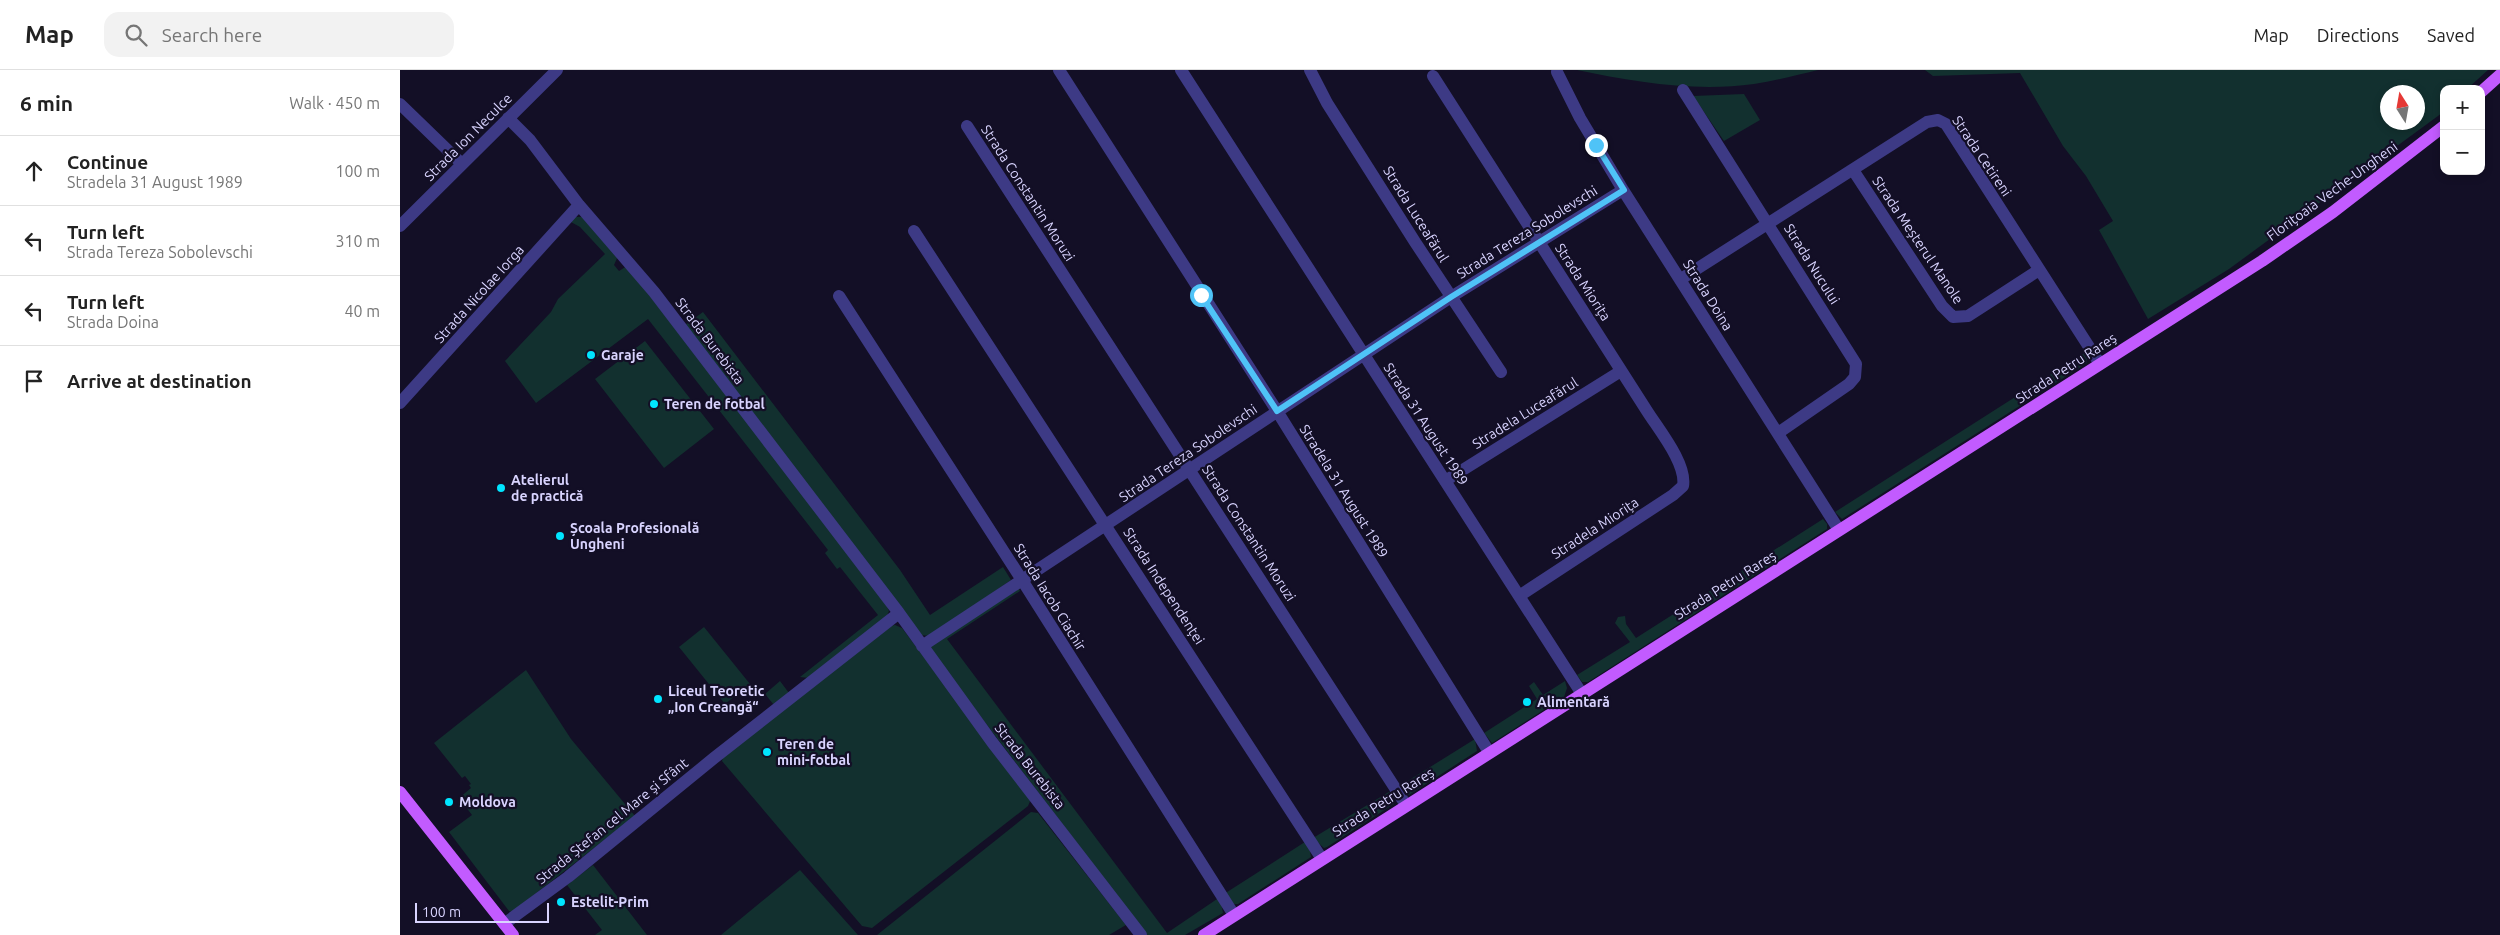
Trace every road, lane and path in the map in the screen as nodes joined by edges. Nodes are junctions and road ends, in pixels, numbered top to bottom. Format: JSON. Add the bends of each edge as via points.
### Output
{"nodes":[{"id":1,"x":558,"y":70,"type":"edge"},
{"id":2,"x":1059,"y":70,"type":"edge"},
{"id":3,"x":1181,"y":70,"type":"edge"},
{"id":4,"x":1310,"y":70,"type":"edge"},
{"id":5,"x":1557,"y":72,"type":"dead end"},
{"id":6,"x":2500,"y":75,"type":"edge"},
{"id":7,"x":1433,"y":76,"type":"dead end"},
{"id":8,"x":2485,"y":88,"type":"edge"},
{"id":9,"x":1683,"y":90,"type":"dead end"},
{"id":10,"x":400,"y":104,"type":"edge"},
{"id":11,"x":508,"y":118,"type":"junction"},
{"id":12,"x":967,"y":126,"type":"dead end"},
{"id":13,"x":2440,"y":129,"type":"edge"},
{"id":14,"x":462,"y":164,"type":"junction"},
{"id":15,"x":1853,"y":170,"type":"junction"},
{"id":16,"x":1624,"y":190,"type":"junction"},
{"id":17,"x":579,"y":205,"type":"junction"},
{"id":18,"x":1768,"y":223,"type":"junction"},
{"id":19,"x":400,"y":226,"type":"edge"},
{"id":20,"x":914,"y":231,"type":"dead end"},
{"id":21,"x":1539,"y":242,"type":"junction"},
{"id":22,"x":2262,"y":261,"type":"joint"},
{"id":23,"x":2039,"y":270,"type":"junction"},
{"id":24,"x":1681,"y":279,"type":"junction"},
{"id":25,"x":838,"y":296,"type":"dead end"},
{"id":26,"x":1451,"y":297,"type":"junction"},
{"id":27,"x":1364,"y":355,"type":"junction"},
{"id":28,"x":2100,"y":364,"type":"junction"},
{"id":29,"x":1620,"y":371,"type":"junction"},
{"id":30,"x":1501,"y":372,"type":"dead end"},
{"id":31,"x":400,"y":403,"type":"edge"},
{"id":32,"x":1277,"y":411,"type":"junction"},
{"id":33,"x":1778,"y":432,"type":"junction"},
{"id":34,"x":1190,"y":469,"type":"junction"},
{"id":35,"x":1445,"y":481,"type":"junction"},
{"id":36,"x":1684,"y":483,"type":"joint"},
{"id":37,"x":1107,"y":525,"type":"junction"},
{"id":38,"x":1840,"y":530,"type":"junction"},
{"id":39,"x":1022,"y":580,"type":"junction"},
{"id":40,"x":1519,"y":596,"type":"junction"},
{"id":41,"x":899,"y":613,"type":"junction"},
{"id":42,"x":922,"y":646,"type":"junction"},
{"id":43,"x":1582,"y":694,"type":"junction"},
{"id":44,"x":1489,"y":752,"type":"junction"},
{"id":45,"x":400,"y":792,"type":"edge"},
{"id":46,"x":1406,"y":805,"type":"junction"},
{"id":47,"x":1322,"y":858,"type":"junction"},
{"id":48,"x":1234,"y":915,"type":"junction"},
{"id":49,"x":504,"y":924,"type":"junction"},
{"id":50,"x":513,"y":935,"type":"edge"},
{"id":51,"x":1141,"y":935,"type":"edge"},
{"id":52,"x":1204,"y":935,"type":"edge"}],
"edges":[{"from":1,"to":11,"type":"street","name":"Strada Ion Neculce"},
{"from":2,"to":32,"type":"street","name":"Stradela 31 August 1989"},
{"from":3,"to":27,"type":"street","name":"Strada 31 August 1989"},
{"from":4,"to":26,"type":"street","name":"Strada Luceafărul","via":[[1327,103]]},
{"from":5,"to":16,"type":"street","name":"Strada Doina","via":[[1580,118]]},
{"from":6,"to":8,"type":"main road"},
{"from":7,"to":21,"type":"street","name":"Strada Miorița"},
{"from":9,"to":18,"type":"street","name":"Strada Nucului"},
{"from":10,"to":14,"type":"street"},
{"from":11,"to":14,"type":"street","name":"Strada Ion Neculce"},
{"from":11,"to":17,"type":"street","name":"Strada Burebista","via":[[540,151]]},
{"from":12,"to":34,"type":"street","name":"Strada Constantin Moruzi"},
{"from":13,"to":22,"type":"main road","name":"Florițoaia Veche-Ungheni","via":[[2333,212]]},
{"from":14,"to":19,"type":"street","name":"Strada Ion Neculce"},
{"from":15,"to":18,"type":"street","name":"Strada Cetireni"},
{"from":15,"to":23,"type":"street","name":"Strada Meșterul Manole","via":[[1952,317],[1968,316]]},
{"from":15,"to":23,"type":"street","name":"Strada Cetireni","via":[[1927,122],[1940,120],[1946,124]]},
{"from":16,"to":21,"type":"street","name":"Strada Tereza Sobolevschi"},
{"from":16,"to":24,"type":"street","name":"Strada Doina"},
{"from":17,"to":31,"type":"street","name":"Strada Nicolae Iorga"},
{"from":17,"to":41,"type":"street","name":"Strada Burebista","via":[[654,292]]},
{"from":18,"to":24,"type":"street","name":"Strada Cetireni"},
{"from":18,"to":33,"type":"street","name":"Strada Nucului","via":[[1850,352],[1856,369],[1849,384]]},
{"from":20,"to":37,"type":"street","name":"Strada Independenței"},
{"from":21,"to":26,"type":"street","name":"Strada Tereza Sobolevschi"},
{"from":21,"to":29,"type":"street","name":"Strada Miorița"},
{"from":22,"to":28,"type":"main road","name":"Strada Petru Rareș"},
{"from":23,"to":28,"type":"street","name":"Strada Cetireni"},
{"from":24,"to":33,"type":"street","name":"Strada Doina"},
{"from":25,"to":39,"type":"street","name":"Strada Iacob Ciachir"},
{"from":26,"to":27,"type":"street","name":"Strada Tereza Sobolevschi"},
{"from":26,"to":30,"type":"street","name":"Strada Luceafărul"},
{"from":27,"to":32,"type":"street","name":"Strada Tereza Sobolevschi"},
{"from":27,"to":35,"type":"street","name":"Strada 31 August 1989"},
{"from":28,"to":38,"type":"main road","name":"Strada Petru Rareș"},
{"from":29,"to":35,"type":"street","name":"Stradela Luceafărul"},
{"from":29,"to":36,"type":"street","name":"Strada Miorița","via":[[1674,454]]},
{"from":32,"to":34,"type":"street","name":"Strada Tereza Sobolevschi"},
{"from":32,"to":44,"type":"street","name":"Stradela 31 August 1989"},
{"from":33,"to":38,"type":"street","name":"Strada Doina"},
{"from":34,"to":37,"type":"street","name":"Strada Tereza Sobolevschi"},
{"from":34,"to":46,"type":"street","name":"Strada Constantin Moruzi"},
{"from":35,"to":40,"type":"street","name":"Strada 31 August 1989"},
{"from":36,"to":40,"type":"street","name":"Stradela Miorița","via":[[1673,495]]},
{"from":37,"to":39,"type":"street","name":"Strada Tereza Sobolevschi"},
{"from":37,"to":47,"type":"street","name":"Strada Independenței"},
{"from":38,"to":43,"type":"main road","name":"Strada Petru Rareș"},
{"from":39,"to":42,"type":"street","name":"Strada Tereza Sobolevschi"},
{"from":39,"to":48,"type":"street","name":"Strada Iacob Ciachir"},
{"from":40,"to":43,"type":"street","name":"Strada 31 August 1989"},
{"from":41,"to":42,"type":"street","name":"Strada Burebista"},
{"from":41,"to":49,"type":"street","name":"Strada Ștefan cel Mare și Sfânt","via":[[568,877]]},
{"from":42,"to":51,"type":"street","name":"Strada Burebista"},
{"from":43,"to":44,"type":"main road","name":"Strada Petru Rareș"},
{"from":44,"to":46,"type":"main road","name":"Strada Petru Rareș"},
{"from":45,"to":49,"type":"main road"},
{"from":46,"to":47,"type":"main road","name":"Strada Petru Rareș"},
{"from":47,"to":48,"type":"main road","name":"Strada Petru Rareș"},
{"from":48,"to":52,"type":"main road","name":"Strada Petru Rareș"},
{"from":49,"to":50,"type":"main road"}]}
